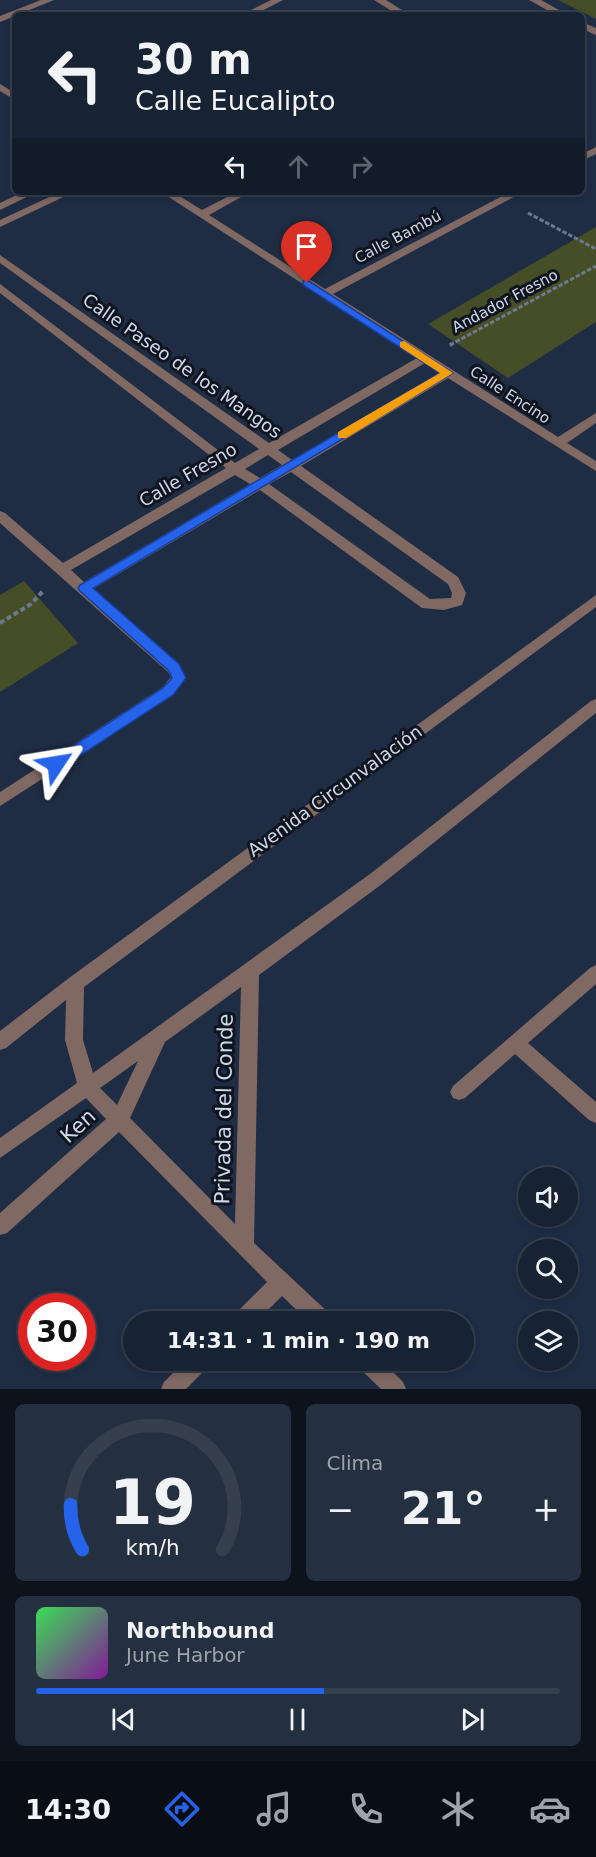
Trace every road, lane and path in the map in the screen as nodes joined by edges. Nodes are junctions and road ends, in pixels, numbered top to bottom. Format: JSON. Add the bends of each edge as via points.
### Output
{"nodes":[{"id":1,"x":49,"y":0,"type":"edge"},
{"id":2,"x":278,"y":0,"type":"edge"},
{"id":3,"x":379,"y":0,"type":"edge"},
{"id":4,"x":534,"y":0,"type":"edge"},
{"id":5,"x":18,"y":12,"type":"edge"},
{"id":6,"x":252,"y":12,"type":"edge"},
{"id":7,"x":400,"y":12,"type":"edge"},
{"id":8,"x":557,"y":12,"type":"edge"},
{"id":9,"x":26,"y":195,"type":"edge"},
{"id":10,"x":63,"y":195,"type":"edge"},
{"id":11,"x":171,"y":195,"type":"edge"},
{"id":12,"x":239,"y":195,"type":"edge"},
{"id":13,"x":512,"y":195,"type":"edge"},
{"id":14,"x":504,"y":199,"type":"junction"},
{"id":15,"x":0,"y":207,"type":"edge"},
{"id":16,"x":203,"y":214,"type":"junction"},
{"id":17,"x":0,"y":224,"type":"edge"},
{"id":18,"x":596,"y":249,"type":"edge"},
{"id":19,"x":0,"y":258,"type":"edge"},
{"id":20,"x":596,"y":266,"type":"edge"},
{"id":21,"x":0,"y":287,"type":"edge"},
{"id":22,"x":324,"y":294,"type":"junction"},
{"id":23,"x":425,"y":358,"type":"junction"},
{"id":24,"x":448,"y":373,"type":"junction"},
{"id":25,"x":596,"y":417,"type":"edge"},
{"id":26,"x":558,"y":443,"type":"junction"},
{"id":27,"x":268,"y":450,"type":"junction"},
{"id":28,"x":291,"y":465,"type":"junction"},
{"id":29,"x":596,"y":467,"type":"edge"},
{"id":30,"x":235,"y":469,"type":"junction"},
{"id":31,"x":260,"y":484,"type":"junction"},
{"id":32,"x":0,"y":516,"type":"edge"},
{"id":33,"x":63,"y":569,"type":"junction"},
{"id":34,"x":84,"y":588,"type":"junction"},
{"id":35,"x":596,"y":600,"type":"edge"},
{"id":36,"x":0,"y":622,"type":"edge"},
{"id":37,"x":596,"y":705,"type":"edge"},
{"id":38,"x":0,"y":800,"type":"edge"},
{"id":39,"x":250,"y":971,"type":"junction"},
{"id":40,"x":596,"y":973,"type":"edge"},
{"id":41,"x":75,"y":983,"type":"junction"},
{"id":42,"x":158,"y":1038,"type":"junction"},
{"id":43,"x":0,"y":1042,"type":"edge"},
{"id":44,"x":516,"y":1043,"type":"junction"},
{"id":45,"x":88,"y":1088,"type":"junction"},
{"id":46,"x":459,"y":1092,"type":"dead end"},
{"id":47,"x":596,"y":1114,"type":"edge"},
{"id":48,"x":120,"y":1119,"type":"junction"},
{"id":49,"x":0,"y":1149,"type":"edge"},
{"id":50,"x":0,"y":1226,"type":"edge"},
{"id":51,"x":244,"y":1247,"type":"junction"},
{"id":52,"x":282,"y":1282,"type":"junction"},
{"id":53,"x":252,"y":1311,"type":"edge"},
{"id":54,"x":312,"y":1311,"type":"edge"},
{"id":55,"x":190,"y":1371,"type":"edge"},
{"id":56,"x":377,"y":1371,"type":"edge"},
{"id":57,"x":171,"y":1389,"type":"edge"},
{"id":58,"x":396,"y":1389,"type":"edge"}],
"edges":[{"from":1,"to":5,"type":"street"},
{"from":2,"to":6,"type":"street"},
{"from":3,"to":7,"type":"street"},
{"from":4,"to":8,"type":"street"},
{"from":9,"to":15,"type":"street"},
{"from":10,"to":17,"type":"street"},
{"from":11,"to":16,"type":"street","name":"Calle Encino"},
{"from":12,"to":16,"type":"street"},
{"from":13,"to":14,"type":"street","name":"Calle Bambú"},
{"from":14,"to":18,"type":"path"},
{"from":14,"to":22,"type":"street","name":"Calle Bambú"},
{"from":16,"to":22,"type":"street","name":"Calle Encino"},
{"from":19,"to":27,"type":"street","name":"Calle Paseo de los Mangos"},
{"from":20,"to":23,"type":"path","name":"Andador Fresno"},
{"from":21,"to":30,"type":"street","name":"Calle Paseo de los Mangos"},
{"from":22,"to":23,"type":"street","name":"Calle Encino"},
{"from":23,"to":24,"type":"street","name":"Calle Encino"},
{"from":23,"to":27,"type":"street","name":"Calle Fresno"},
{"from":24,"to":26,"type":"street","name":"Calle Encino"},
{"from":24,"to":28,"type":"street"},
{"from":25,"to":26,"type":"street"},
{"from":26,"to":29,"type":"street","name":"Calle Encino"},
{"from":27,"to":28,"type":"street","name":"Calle Paseo de los Mangos"},
{"from":27,"to":30,"type":"street","name":"Calle Fresno"},
{"from":28,"to":31,"type":"street"},
{"from":28,"to":31,"type":"street","name":"Calle Paseo de los Mangos","via":[[453,581],[459,593],[457,601],[427,604]]},
{"from":30,"to":31,"type":"street","name":"Calle Paseo de los Mangos"},
{"from":30,"to":33,"type":"street","name":"Calle Fresno"},
{"from":31,"to":34,"type":"street"},
{"from":32,"to":33,"type":"street"},
{"from":33,"to":34,"type":"street"},
{"from":33,"to":36,"type":"path","via":[[32,604]]},
{"from":34,"to":38,"type":"street","via":[[174,668],[179,678],[168,691]]},
{"from":35,"to":41,"type":"street","name":"Avenida Circunvalación"},
{"from":37,"to":39,"type":"street","via":[[375,879]]},
{"from":39,"to":42,"type":"street"},
{"from":39,"to":51,"type":"street","name":"Privada del Conde"},
{"from":40,"to":44,"type":"street"},
{"from":41,"to":43,"type":"street","name":"Avenida Circunvalación"},
{"from":41,"to":45,"type":"street","via":[[74,1040]]},
{"from":42,"to":45,"type":"street"},
{"from":42,"to":48,"type":"street","name":"Ken"},
{"from":44,"to":46,"type":"street"},
{"from":44,"to":47,"type":"street"},
{"from":45,"to":48,"type":"street"},
{"from":45,"to":49,"type":"street"},
{"from":48,"to":50,"type":"street","name":"Ken"},
{"from":48,"to":51,"type":"street"},
{"from":51,"to":52,"type":"street"},
{"from":52,"to":53,"type":"street"},
{"from":52,"to":54,"type":"street"},
{"from":55,"to":57,"type":"street"},
{"from":56,"to":58,"type":"street"}]}
